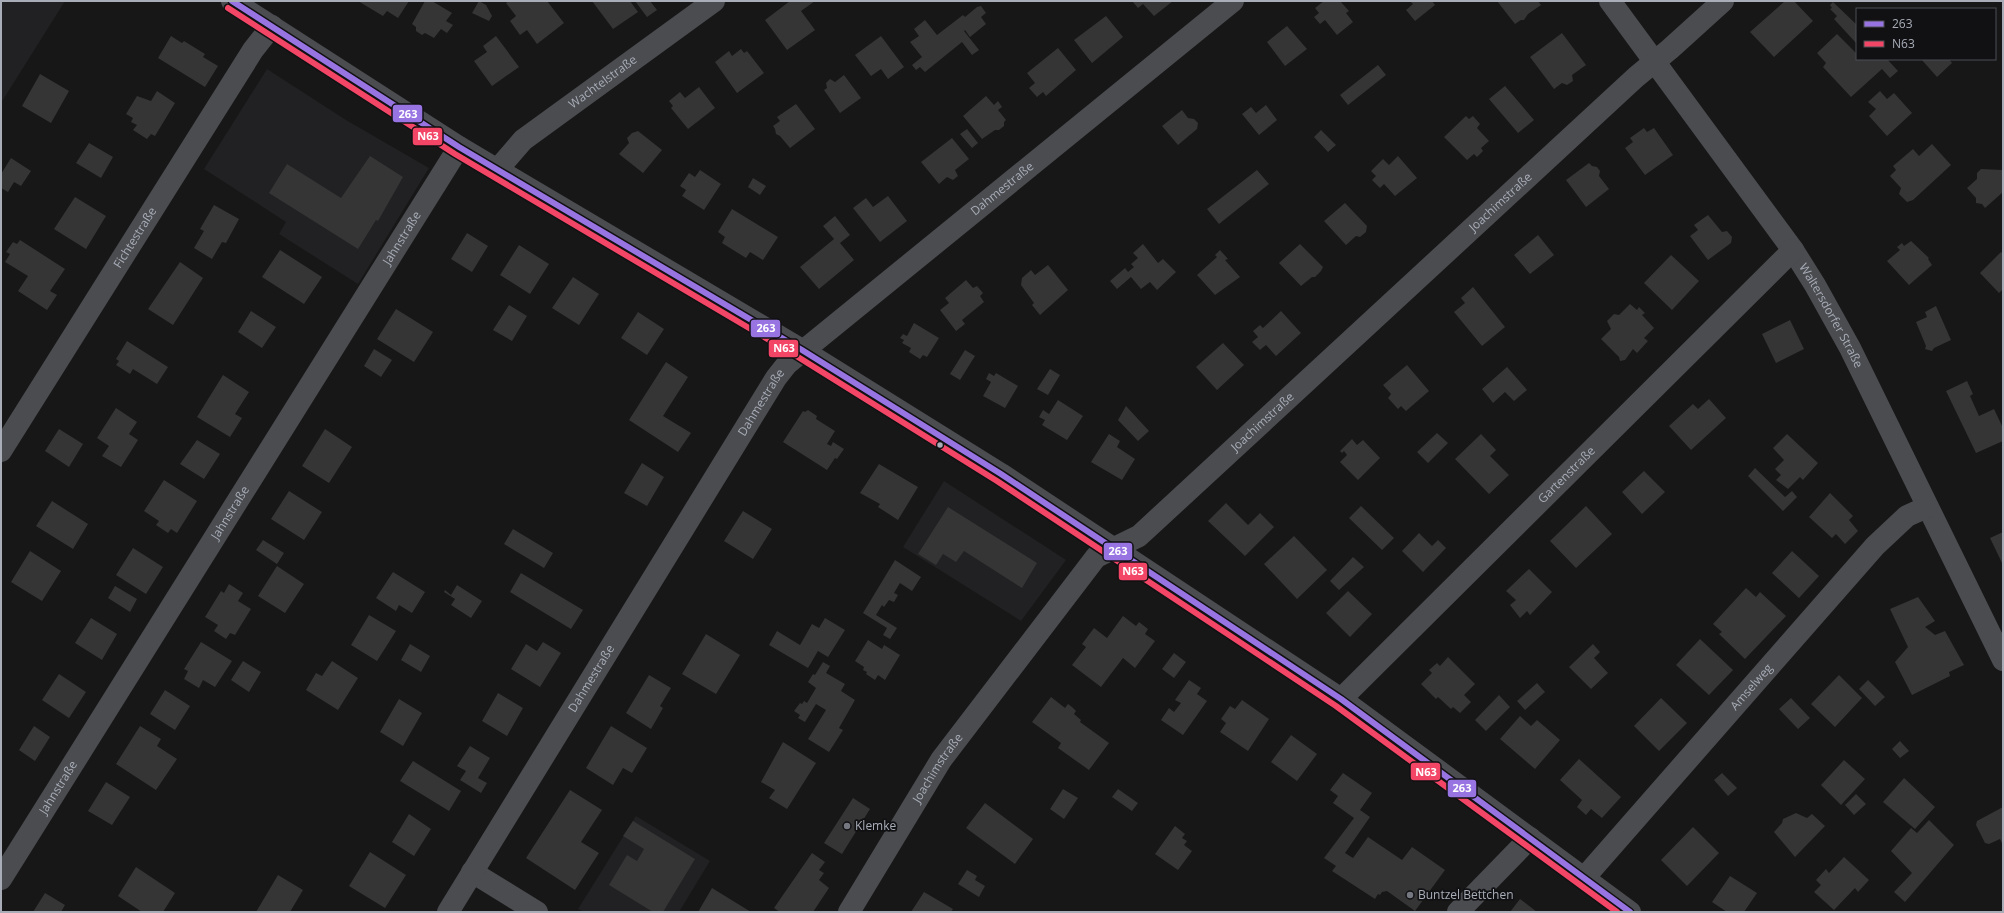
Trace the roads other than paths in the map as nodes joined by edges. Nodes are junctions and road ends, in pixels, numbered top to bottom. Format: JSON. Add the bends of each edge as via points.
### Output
{"nodes":[{"id":1,"x":232,"y":1,"type":"edge"},
{"id":2,"x":714,"y":1,"type":"edge"},
{"id":3,"x":1233,"y":1,"type":"edge"},
{"id":4,"x":1610,"y":1,"type":"edge"},
{"id":5,"x":1723,"y":1,"type":"edge"},
{"id":6,"x":272,"y":26,"type":"junction"},
{"id":7,"x":1654,"y":62,"type":"junction"},
{"id":8,"x":460,"y":147,"type":"junction"},
{"id":9,"x":498,"y":169,"type":"junction"},
{"id":10,"x":1793,"y":250,"type":"junction"},
{"id":11,"x":802,"y":350,"type":"junction"},
{"id":12,"x":1,"y":451,"type":"edge"},
{"id":13,"x":1927,"y":506,"type":"junction"},
{"id":14,"x":1114,"y":548,"type":"junction"},
{"id":15,"x":2003,"y":660,"type":"edge"},
{"id":16,"x":1341,"y":699,"type":"junction"},
{"id":17,"x":1530,"y":838,"type":"junction"},
{"id":18,"x":472,"y":872,"type":"junction"},
{"id":19,"x":1584,"y":878,"type":"junction"},
{"id":20,"x":1,"y":880,"type":"edge"},
{"id":21,"x":448,"y":912,"type":"edge"},
{"id":22,"x":537,"y":912,"type":"edge"},
{"id":23,"x":849,"y":912,"type":"edge"},
{"id":24,"x":1458,"y":912,"type":"edge"},
{"id":25,"x":1630,"y":912,"type":"edge"}],
"edges":[{"from":1,"to":6,"type":"street"},
{"from":2,"to":9,"type":"street","name":"Wachtelstraße","via":[[523,140]]},
{"from":3,"to":11,"type":"street","name":"Dahmestraße"},
{"from":4,"to":7,"type":"street","name":"Waltersdorfer Straße"},
{"from":5,"to":7,"type":"street","name":"Joachimstraße"},
{"from":6,"to":8,"type":"street"},
{"from":6,"to":12,"type":"street","name":"Fichtestraße","via":[[253,50]]},
{"from":7,"to":10,"type":"street","name":"Waltersdorfer Straße"},
{"from":7,"to":14,"type":"street","name":"Joachimstraße","via":[[1139,536]]},
{"from":8,"to":9,"type":"street"},
{"from":8,"to":20,"type":"street","name":"Jahnstraße"},
{"from":9,"to":11,"type":"street"},
{"from":10,"to":13,"type":"street","name":"Waltersdorfer Straße","via":[[1835,320]]},
{"from":10,"to":16,"type":"street","name":"Gartenstraße"},
{"from":11,"to":14,"type":"street"},
{"from":11,"to":18,"type":"street","name":"Dahmestraße","via":[[776,378]]},
{"from":13,"to":15,"type":"street","name":"Waltersdorfer Straße"},
{"from":13,"to":19,"type":"street","name":"Amselweg","via":[[1908,516],[1875,546]]},
{"from":14,"to":16,"type":"street"},
{"from":14,"to":23,"type":"street","name":"Joachimstraße","via":[[1096,557],[941,760]]},
{"from":16,"to":17,"type":"street"},
{"from":17,"to":19,"type":"street"},
{"from":17,"to":24,"type":"street"},
{"from":18,"to":21,"type":"street","name":"Dahmestraße"},
{"from":18,"to":22,"type":"street"},
{"from":19,"to":25,"type":"street"}]}
